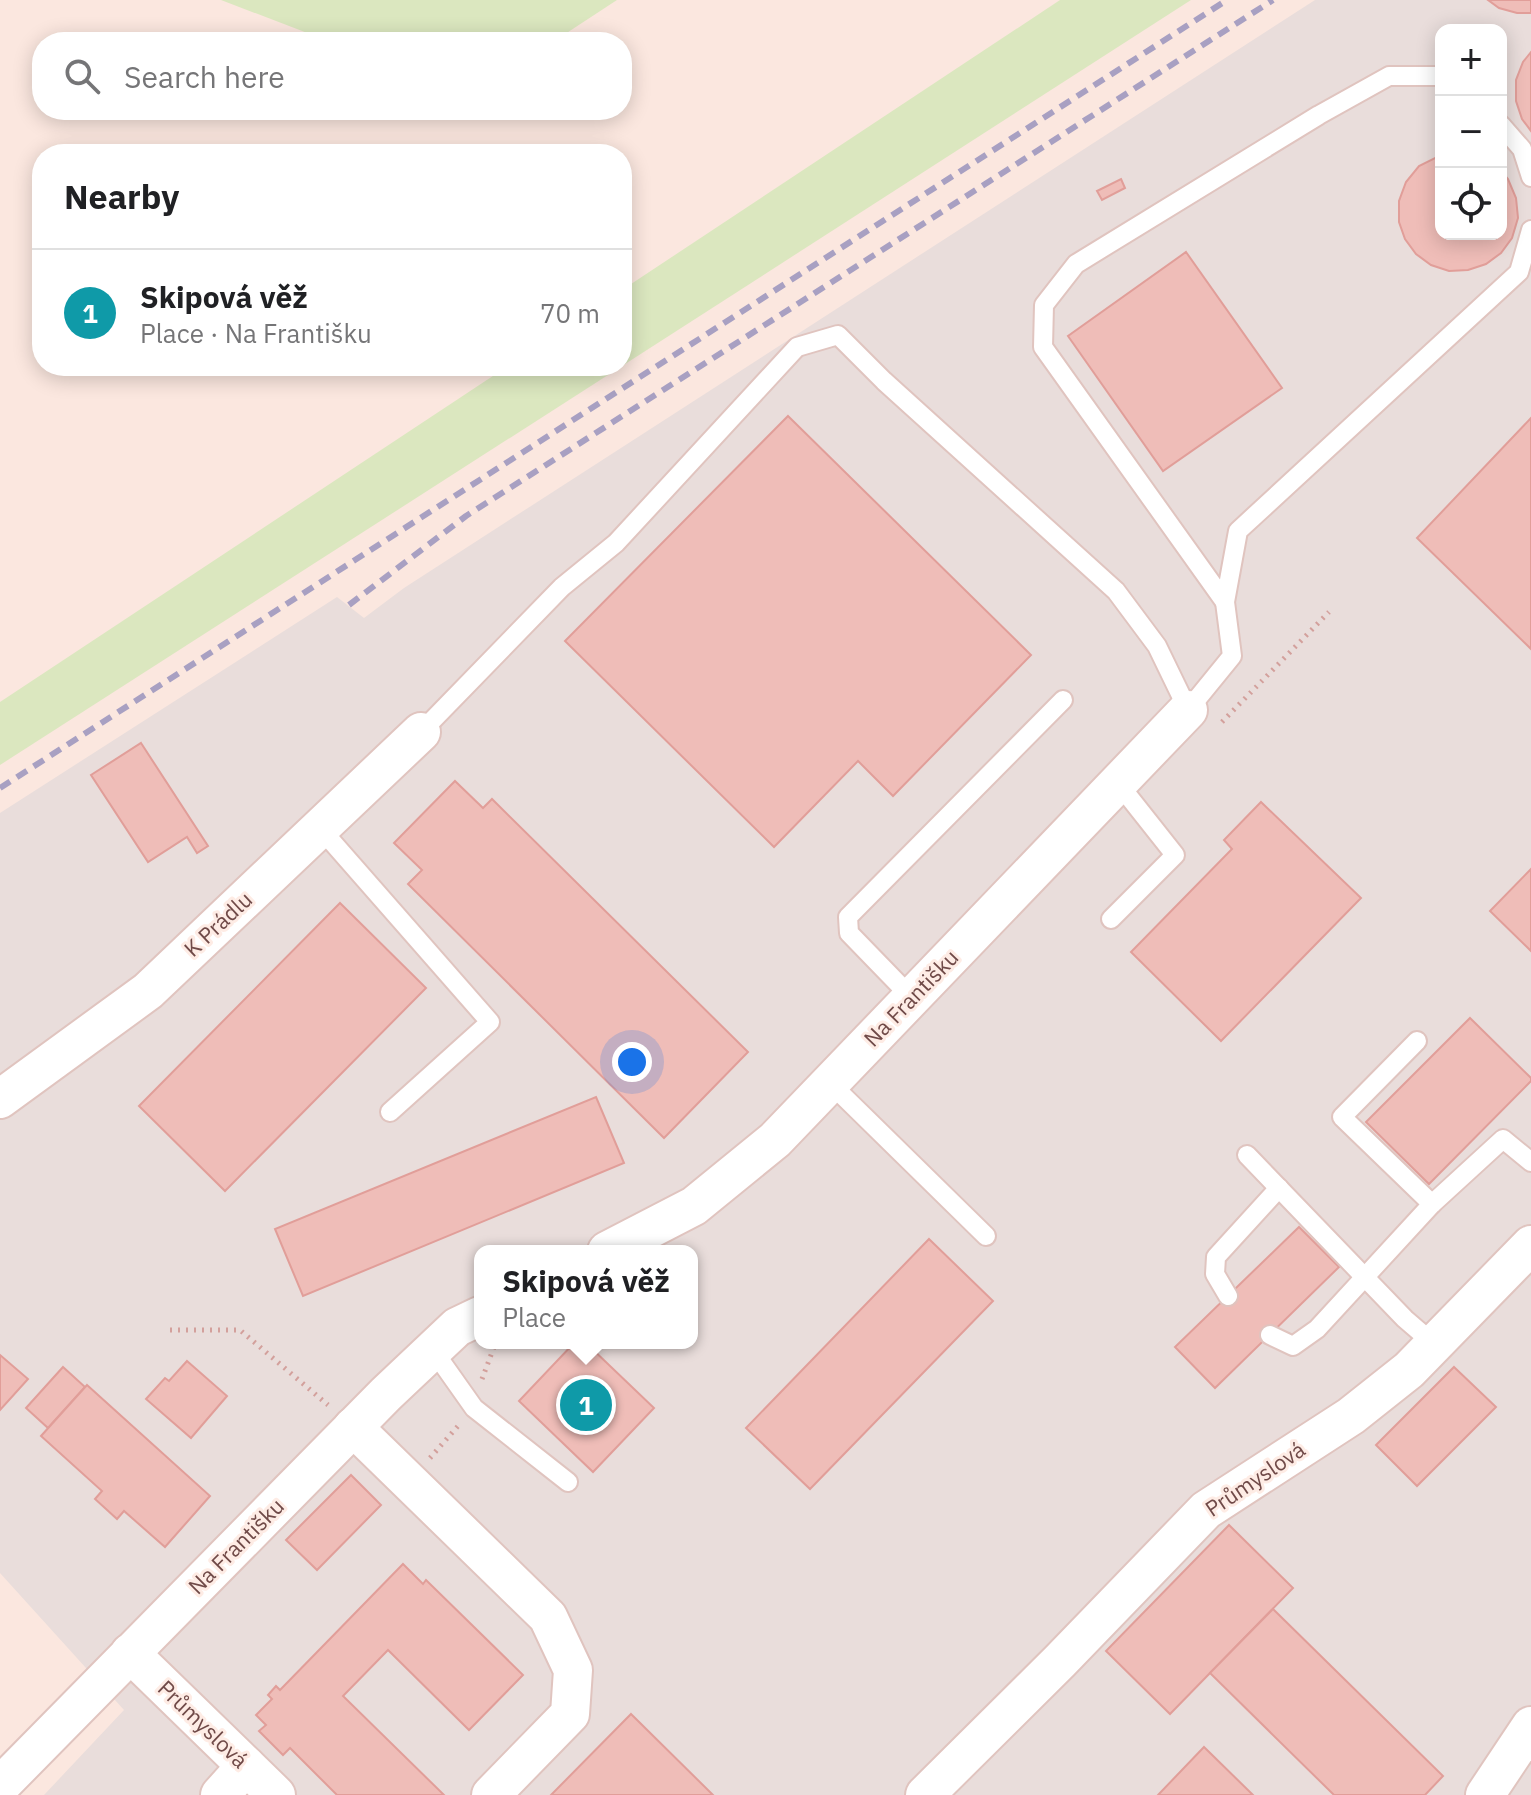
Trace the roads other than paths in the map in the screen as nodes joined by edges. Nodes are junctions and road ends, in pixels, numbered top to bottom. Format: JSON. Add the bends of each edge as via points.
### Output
{"nodes":[{"id":1,"x":1435,"y":76,"type":"edge"},
{"id":2,"x":1507,"y":132,"type":"edge"},
{"id":3,"x":1531,"y":177,"type":"edge"},
{"id":4,"x":1531,"y":230,"type":"edge"},
{"id":5,"x":1225,"y":602,"type":"junction"},
{"id":6,"x":1063,"y":700,"type":"dead end"},
{"id":7,"x":1188,"y":710,"type":"junction"},
{"id":8,"x":421,"y":732,"type":"joint"},
{"id":9,"x":1118,"y":783,"type":"junction"},
{"id":10,"x":320,"y":828,"type":"junction"},
{"id":11,"x":1111,"y":919,"type":"dead end"},
{"id":12,"x":912,"y":998,"type":"junction"},
{"id":13,"x":1417,"y":1041,"type":"dead end"},
{"id":14,"x":830,"y":1083,"type":"junction"},
{"id":15,"x":0,"y":1099,"type":"edge"},
{"id":16,"x":390,"y":1112,"type":"dead end"},
{"id":17,"x":1247,"y":1155,"type":"dead end"},
{"id":18,"x":1531,"y":1162,"type":"edge"},
{"id":19,"x":1279,"y":1188,"type":"junction"},
{"id":20,"x":1432,"y":1204,"type":"junction"},
{"id":21,"x":986,"y":1236,"type":"dead end"},
{"id":22,"x":619,"y":1245,"type":"edge"},
{"id":23,"x":1531,"y":1245,"type":"edge"},
{"id":24,"x":1366,"y":1278,"type":"junction"},
{"id":25,"x":1228,"y":1296,"type":"dead end"},
{"id":26,"x":474,"y":1319,"type":"edge"},
{"id":27,"x":1270,"y":1335,"type":"dead end"},
{"id":28,"x":1434,"y":1344,"type":"junction"},
{"id":29,"x":433,"y":1350,"type":"junction"},
{"id":30,"x":353,"y":1427,"type":"junction"},
{"id":31,"x":568,"y":1482,"type":"dead end"},
{"id":32,"x":130,"y":1653,"type":"junction"},
{"id":33,"x":1531,"y":1726,"type":"edge"},
{"id":34,"x":246,"y":1766,"type":"junction"},
{"id":35,"x":0,"y":1786,"type":"edge"},
{"id":36,"x":220,"y":1795,"type":"edge"},
{"id":37,"x":276,"y":1795,"type":"edge"},
{"id":38,"x":491,"y":1795,"type":"edge"},
{"id":39,"x":925,"y":1795,"type":"edge"},
{"id":40,"x":1485,"y":1795,"type":"edge"}],
"edges":[{"from":1,"to":5,"type":"lane","via":[[1389,76],[1319,115],[1076,264],[1044,305],[1043,347]]},
{"from":2,"to":3,"type":"lane","via":[[1522,149]]},
{"from":4,"to":5,"type":"lane","via":[[1519,272],[1238,531]]},
{"from":5,"to":7,"type":"lane","via":[[1232,656]]},
{"from":6,"to":12,"type":"lane","via":[[848,917],[849,933]]},
{"from":7,"to":8,"type":"lane","via":[[1157,646],[1116,591],[838,335],[797,347],[616,543],[562,587]]},
{"from":7,"to":9,"type":"street","name":"Na Františku"},
{"from":8,"to":10,"type":"street","name":"K Prádlu"},
{"from":9,"to":11,"type":"lane","via":[[1175,855]]},
{"from":9,"to":12,"type":"street","name":"Na Františku"},
{"from":10,"to":15,"type":"street","name":"K Prádlu","via":[[148,991]]},
{"from":10,"to":16,"type":"lane","via":[[490,1022]]},
{"from":12,"to":14,"type":"street","name":"Na Františku"},
{"from":13,"to":20,"type":"lane","via":[[1342,1117]]},
{"from":14,"to":21,"type":"lane"},
{"from":14,"to":22,"type":"street","name":"Na Františku","via":[[775,1140],[694,1206]]},
{"from":17,"to":19,"type":"lane"},
{"from":18,"to":20,"type":"lane","via":[[1503,1139]]},
{"from":19,"to":24,"type":"lane"},
{"from":19,"to":25,"type":"lane","via":[[1216,1257],[1215,1274]]},
{"from":20,"to":24,"type":"lane"},
{"from":23,"to":28,"type":"street","name":"Průmyslová"},
{"from":24,"to":27,"type":"lane","via":[[1293,1346]]},
{"from":24,"to":28,"type":"lane"},
{"from":26,"to":29,"type":"street","name":"Na Františku"},
{"from":28,"to":39,"type":"street","name":"Průmyslová","via":[[1351,1416],[1206,1510]]},
{"from":29,"to":30,"type":"street","name":"Na Františku"},
{"from":29,"to":31,"type":"lane","via":[[474,1408]]},
{"from":30,"to":32,"type":"street","name":"Na Františku"},
{"from":30,"to":38,"type":"street","via":[[548,1617],[573,1670],[570,1714]]},
{"from":32,"to":34,"type":"street","name":"Průmyslová"},
{"from":32,"to":35,"type":"street","name":"Na Františku"},
{"from":33,"to":40,"type":"street"},
{"from":34,"to":36,"type":"street"},
{"from":34,"to":37,"type":"street","name":"Průmyslová"}]}
